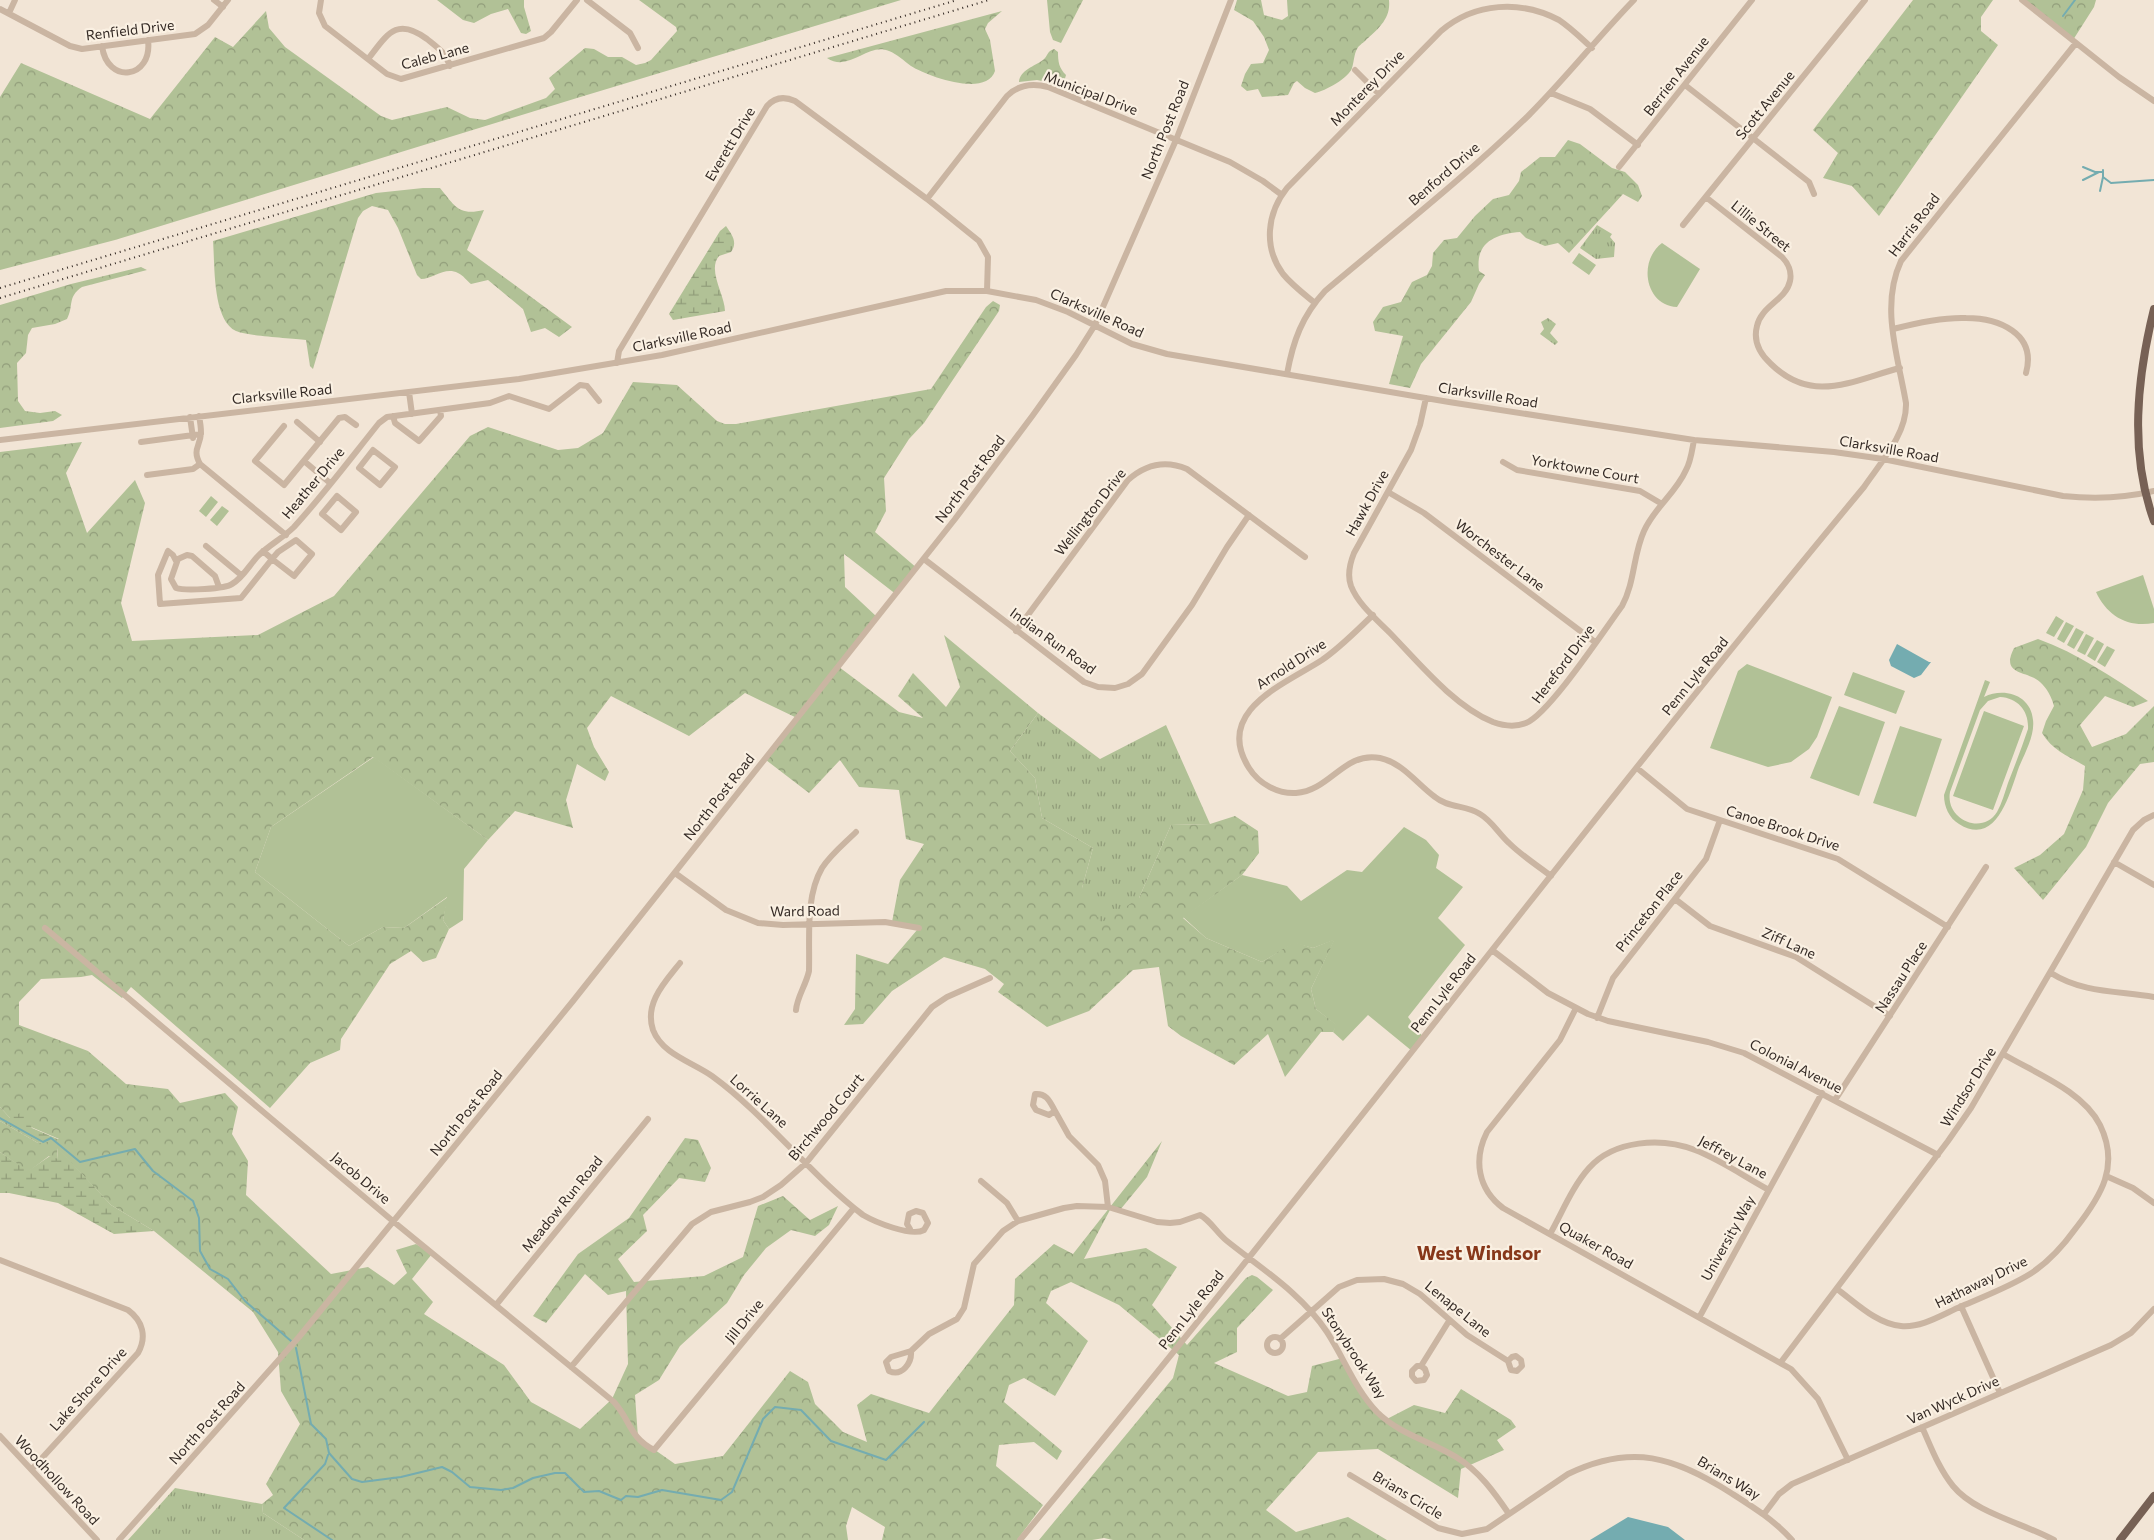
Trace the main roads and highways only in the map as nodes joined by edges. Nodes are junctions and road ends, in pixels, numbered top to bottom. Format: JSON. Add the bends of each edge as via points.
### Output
{"nodes":[{"id":1,"x":2154,"y":309,"type":"edge"},
{"id":2,"x":2154,"y":521,"type":"edge"},
{"id":3,"x":2154,"y":1496,"type":"edge"},
{"id":4,"x":2120,"y":1540,"type":"edge"}],
"edges":[{"from":1,"to":2,"type":"main road","via":[[2139,402],[2138,440],[2145,493]]},
{"from":3,"to":4,"type":"main road"}]}
